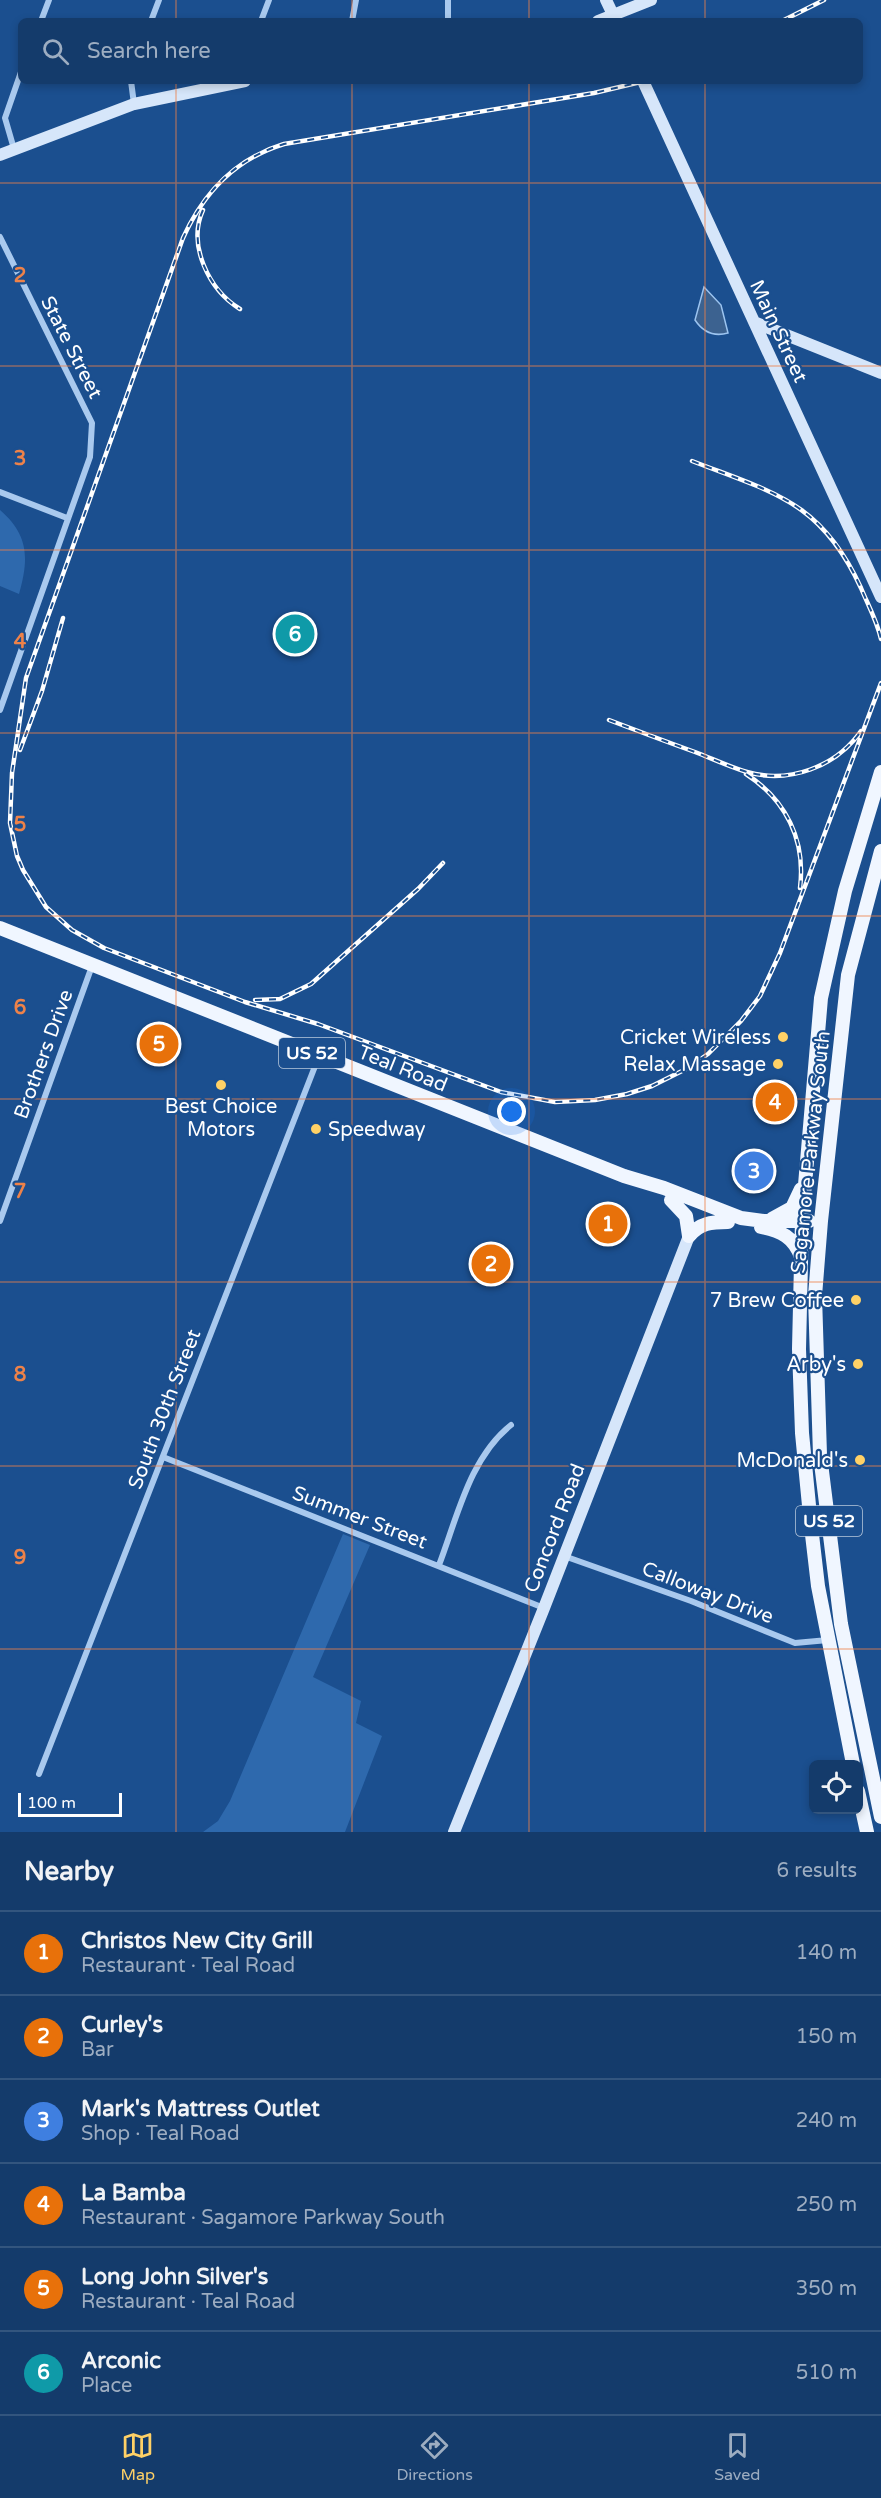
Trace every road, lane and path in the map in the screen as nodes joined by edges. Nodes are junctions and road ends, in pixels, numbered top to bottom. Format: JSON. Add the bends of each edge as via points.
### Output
{"nodes":[{"id":1,"x":49,"y":0,"type":"edge"},
{"id":2,"x":159,"y":0,"type":"edge"},
{"id":3,"x":269,"y":0,"type":"edge"},
{"id":4,"x":356,"y":0,"type":"edge"},
{"id":5,"x":448,"y":0,"type":"edge"},
{"id":6,"x":606,"y":0,"type":"edge"},
{"id":7,"x":651,"y":0,"type":"edge"},
{"id":8,"x":42,"y":18,"type":"edge"},
{"id":9,"x":152,"y":18,"type":"edge"},
{"id":10,"x":262,"y":18,"type":"edge"},
{"id":11,"x":353,"y":18,"type":"edge"},
{"id":12,"x":448,"y":18,"type":"edge"},
{"id":13,"x":615,"y":18,"type":"edge"},
{"id":14,"x":18,"y":81,"type":"edge"},
{"id":15,"x":131,"y":84,"type":"edge"},
{"id":16,"x":226,"y":84,"type":"edge"},
{"id":17,"x":644,"y":84,"type":"edge"},
{"id":18,"x":134,"y":104,"type":"junction"},
{"id":19,"x":14,"y":149,"type":"junction"},
{"id":20,"x":0,"y":155,"type":"edge"},
{"id":21,"x":0,"y":237,"type":"edge"},
{"id":22,"x":754,"y":322,"type":"junction"},
{"id":23,"x":881,"y":373,"type":"edge"},
{"id":24,"x":0,"y":492,"type":"edge"},
{"id":25,"x":67,"y":518,"type":"junction"},
{"id":26,"x":881,"y":597,"type":"edge"},
{"id":27,"x":0,"y":710,"type":"edge"},
{"id":28,"x":881,"y":772,"type":"edge"},
{"id":29,"x":881,"y":851,"type":"edge"},
{"id":30,"x":0,"y":928,"type":"edge"},
{"id":31,"x":92,"y":966,"type":"junction"},
{"id":32,"x":320,"y":1056,"type":"junction"},
{"id":33,"x":806,"y":1170,"type":"junction"},
{"id":34,"x":624,"y":1176,"type":"junction"},
{"id":35,"x":671,"y":1200,"type":"junction"},
{"id":36,"x":802,"y":1220,"type":"junction"},
{"id":37,"x":0,"y":1221,"type":"edge"},
{"id":38,"x":820,"y":1221,"type":"junction"},
{"id":39,"x":728,"y":1222,"type":"junction"},
{"id":40,"x":762,"y":1224,"type":"junction"},
{"id":41,"x":689,"y":1236,"type":"junction"},
{"id":42,"x":801,"y":1259,"type":"junction"},
{"id":43,"x":511,"y":1425,"type":"dead end"},
{"id":44,"x":163,"y":1457,"type":"junction"},
{"id":45,"x":563,"y":1556,"type":"junction"},
{"id":46,"x":439,"y":1565,"type":"junction"},
{"id":47,"x":544,"y":1608,"type":"junction"},
{"id":48,"x":844,"y":1637,"type":"junction"},
{"id":49,"x":828,"y":1640,"type":"junction"},
{"id":50,"x":852,"y":1760,"type":"edge"},
{"id":51,"x":39,"y":1774,"type":"dead end"},
{"id":52,"x":863,"y":1814,"type":"edge"},
{"id":53,"x":881,"y":1817,"type":"edge"},
{"id":54,"x":454,"y":1832,"type":"edge"},
{"id":55,"x":867,"y":1832,"type":"edge"}],
"edges":[{"from":1,"to":8,"type":"street"},
{"from":2,"to":9,"type":"street"},
{"from":3,"to":10,"type":"street"},
{"from":4,"to":11,"type":"street"},
{"from":5,"to":12,"type":"street"},
{"from":6,"to":13,"type":"street"},
{"from":7,"to":13,"type":"street"},
{"from":14,"to":19,"type":"street","via":[[5,118]]},
{"from":15,"to":18,"type":"street"},
{"from":16,"to":18,"type":"street"},
{"from":17,"to":22,"type":"street","name":"Main Street"},
{"from":18,"to":19,"type":"street"},
{"from":19,"to":20,"type":"street"},
{"from":21,"to":25,"type":"street","name":"State Street","via":[[92,423],[90,457]]},
{"from":22,"to":23,"type":"street"},
{"from":22,"to":26,"type":"street","name":"Main Street"},
{"from":24,"to":25,"type":"street"},
{"from":25,"to":27,"type":"street"},
{"from":28,"to":33,"type":"main road","name":"Sagamore Parkway South","via":[[845,891],[821,998]]},
{"from":29,"to":38,"type":"main road","name":"Sagamore Parkway South","via":[[848,975]]},
{"from":30,"to":31,"type":"main road","name":"Teal Road","number":"US 52"},
{"from":31,"to":32,"type":"main road","name":"Teal Road","number":"US 52"},
{"from":31,"to":37,"type":"street","name":"Brothers Drive"},
{"from":32,"to":34,"type":"main road","name":"Teal Road","number":"US 52"},
{"from":32,"to":44,"type":"street","name":"South 30th Street"},
{"from":33,"to":36,"type":"main road","name":"Sagamore Parkway South"},
{"from":33,"to":40,"type":"main road","via":[[792,1208]]},
{"from":34,"to":35,"type":"main road","name":"Teal Road","number":"US 52"},
{"from":34,"to":40,"type":"main road","name":"Teal Road","number":"US 52"},
{"from":35,"to":39,"type":"main road","name":"Teal Road","number":"US 52"},
{"from":35,"to":41,"type":"main road","via":[[686,1216]]},
{"from":36,"to":38,"type":"main road","number":"US 52"},
{"from":36,"to":40,"type":"main road","name":"Teal Road","number":"US 52"},
{"from":36,"to":42,"type":"main road","name":"Sagamore Parkway South"},
{"from":38,"to":48,"type":"main road","name":"Sagamore Parkway South","number":"US 52","via":[[815,1296],[820,1455]]},
{"from":39,"to":40,"type":"main road","name":"Teal Road","number":"US 52"},
{"from":39,"to":41,"type":"main road","via":[[699,1226]]},
{"from":40,"to":42,"type":"main road","number":"US 52","via":[[793,1241]]},
{"from":41,"to":45,"type":"street","name":"Concord Road"},
{"from":42,"to":49,"type":"main road","name":"Sagamore Parkway South","number":"US 52","via":[[802,1433],[818,1586]]},
{"from":43,"to":46,"type":"street","via":[[498,1435],[479,1461]]},
{"from":44,"to":46,"type":"street","name":"Summer Street"},
{"from":44,"to":51,"type":"street","name":"South 30th Street"},
{"from":45,"to":47,"type":"street","name":"Concord Road"},
{"from":45,"to":49,"type":"street","name":"Calloway Drive","via":[[795,1643]]},
{"from":46,"to":47,"type":"street","name":"Summer Street"},
{"from":47,"to":54,"type":"street","name":"Concord Road"},
{"from":48,"to":49,"type":"street","name":"Calloway Drive"},
{"from":48,"to":53,"type":"main road","name":"Sagamore Parkway South","number":"US 52"},
{"from":49,"to":50,"type":"main road","name":"Sagamore Parkway South","number":"US 52"},
{"from":52,"to":55,"type":"main road"}]}
